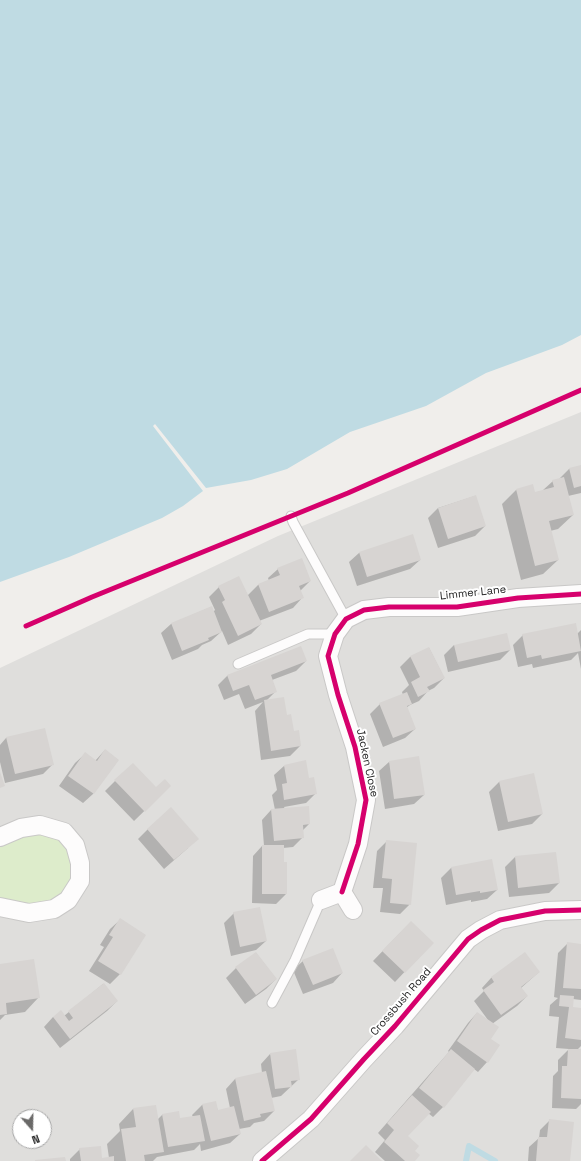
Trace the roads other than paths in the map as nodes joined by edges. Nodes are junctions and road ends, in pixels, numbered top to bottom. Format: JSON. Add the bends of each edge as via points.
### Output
{"nodes":[{"id":1,"x":291,"y":516,"type":"dead end"},
{"id":2,"x":581,"y":594,"type":"edge"},
{"id":3,"x":346,"y":619,"type":"junction"},
{"id":4,"x":335,"y":634,"type":"junction"},
{"id":5,"x":238,"y":664,"type":"dead end"},
{"id":6,"x":0,"y":837,"type":"edge"},
{"id":7,"x":342,"y":892,"type":"junction"},
{"id":8,"x":321,"y":900,"type":"joint"},
{"id":9,"x":0,"y":907,"type":"edge"},
{"id":10,"x":354,"y":910,"type":"dead end"},
{"id":11,"x":581,"y":910,"type":"edge"},
{"id":12,"x":272,"y":1003,"type":"dead end"},
{"id":13,"x":262,"y":1161,"type":"edge"}],
"edges":[{"from":1,"to":3,"type":"lane"},
{"from":2,"to":3,"type":"street","name":"Limmer Lane","via":[[518,598],[457,607],[389,607],[364,610]]},
{"from":3,"to":4,"type":"street","name":"Jacken Close"},
{"from":4,"to":5,"type":"lane","via":[[308,634]]},
{"from":4,"to":7,"type":"street","name":"Jacken Close","via":[[328,656],[355,747],[366,800],[358,844]]},
{"from":6,"to":9,"type":"street","via":[[20,828],[40,825],[64,832],[75,845],[80,863],[80,881],[68,900],[54,909],[29,913]]},
{"from":7,"to":8,"type":"street"},
{"from":7,"to":10,"type":"street"},
{"from":8,"to":12,"type":"lane","via":[[295,960]]},
{"from":11,"to":13,"type":"street","name":"Crossbush Road","via":[[545,911],[500,920],[468,939],[311,1119]]}]}
